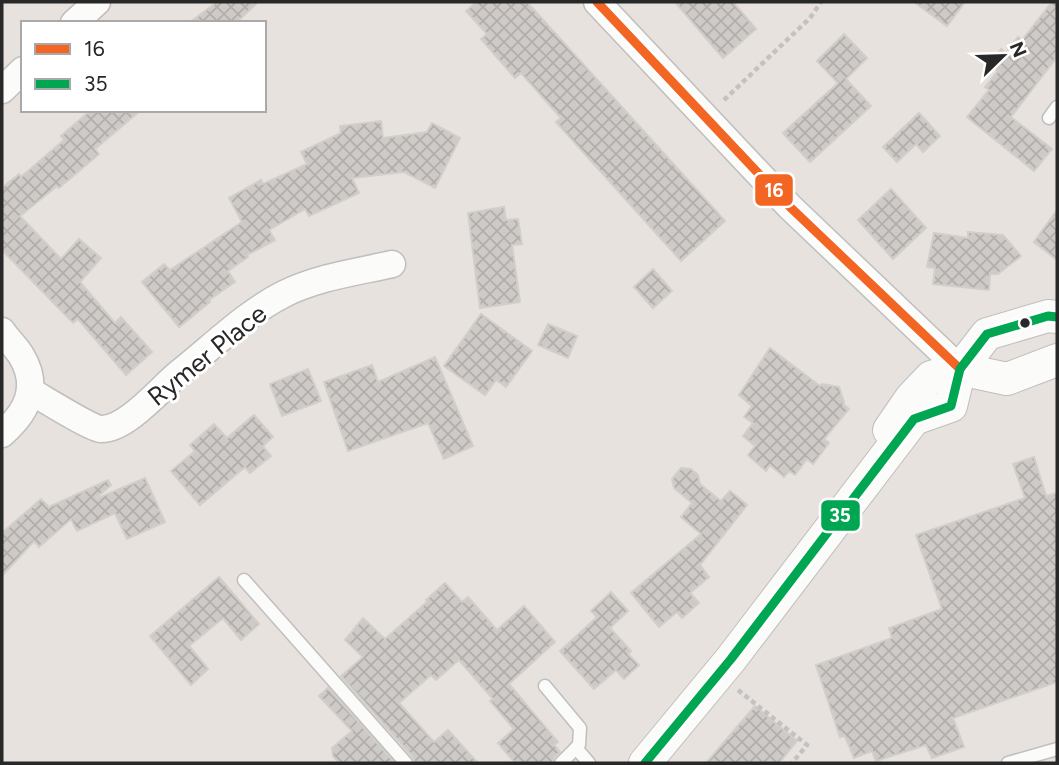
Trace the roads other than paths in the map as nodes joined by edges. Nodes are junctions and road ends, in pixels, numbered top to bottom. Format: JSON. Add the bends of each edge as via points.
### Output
{"nodes":[{"id":1,"x":97,"y":2,"type":"edge"},
{"id":2,"x":597,"y":2,"type":"edge"},
{"id":3,"x":77,"y":21,"type":"edge"},
{"id":4,"x":21,"y":72,"type":"edge"},
{"id":5,"x":2,"y":90,"type":"edge"},
{"id":6,"x":1057,"y":107,"type":"edge"},
{"id":7,"x":1049,"y":118,"type":"dead end"},
{"id":8,"x":392,"y":264,"type":"dead end"},
{"id":9,"x":1057,"y":317,"type":"edge"},
{"id":10,"x":2,"y":331,"type":"edge"},
{"id":11,"x":1057,"y":360,"type":"edge"},
{"id":12,"x":960,"y":369,"type":"junction"},
{"id":13,"x":30,"y":391,"type":"junction"},
{"id":14,"x":2,"y":434,"type":"edge"},
{"id":15,"x":244,"y":580,"type":"dead end"},
{"id":16,"x":751,"y":623,"type":"junction"},
{"id":17,"x":545,"y":686,"type":"dead end"},
{"id":18,"x":576,"y":748,"type":"junction"},
{"id":19,"x":1057,"y":749,"type":"edge"},
{"id":20,"x":407,"y":763,"type":"edge"},
{"id":21,"x":561,"y":763,"type":"edge"},
{"id":22,"x":589,"y":763,"type":"edge"},
{"id":23,"x":632,"y":763,"type":"edge"},
{"id":24,"x":645,"y":763,"type":"edge"},
{"id":25,"x":1008,"y":763,"type":"edge"}],
"edges":[{"from":1,"to":3,"type":"street"},
{"from":2,"to":12,"type":"street","via":[[790,207]]},
{"from":4,"to":5,"type":"street"},
{"from":6,"to":7,"type":"lane"},
{"from":8,"to":13,"type":"street","name":"Rymer Place","via":[[284,294],[250,316],[134,415],[116,425],[100,429]]},
{"from":9,"to":12,"type":"street","via":[[987,334]]},
{"from":10,"to":13,"type":"street","via":[[22,356],[30,374]]},
{"from":11,"to":12,"type":"street","via":[[1007,379]]},
{"from":12,"to":16,"type":"street","via":[[931,377],[911,398]]},
{"from":13,"to":14,"type":"street","via":[[26,407]]},
{"from":15,"to":20,"type":"lane"},
{"from":16,"to":23,"type":"street"},
{"from":16,"to":24,"type":"street","via":[[718,675]]},
{"from":17,"to":18,"type":"lane","via":[[580,728]]},
{"from":18,"to":21,"type":"lane"},
{"from":18,"to":22,"type":"lane"},
{"from":19,"to":25,"type":"lane"}]}
